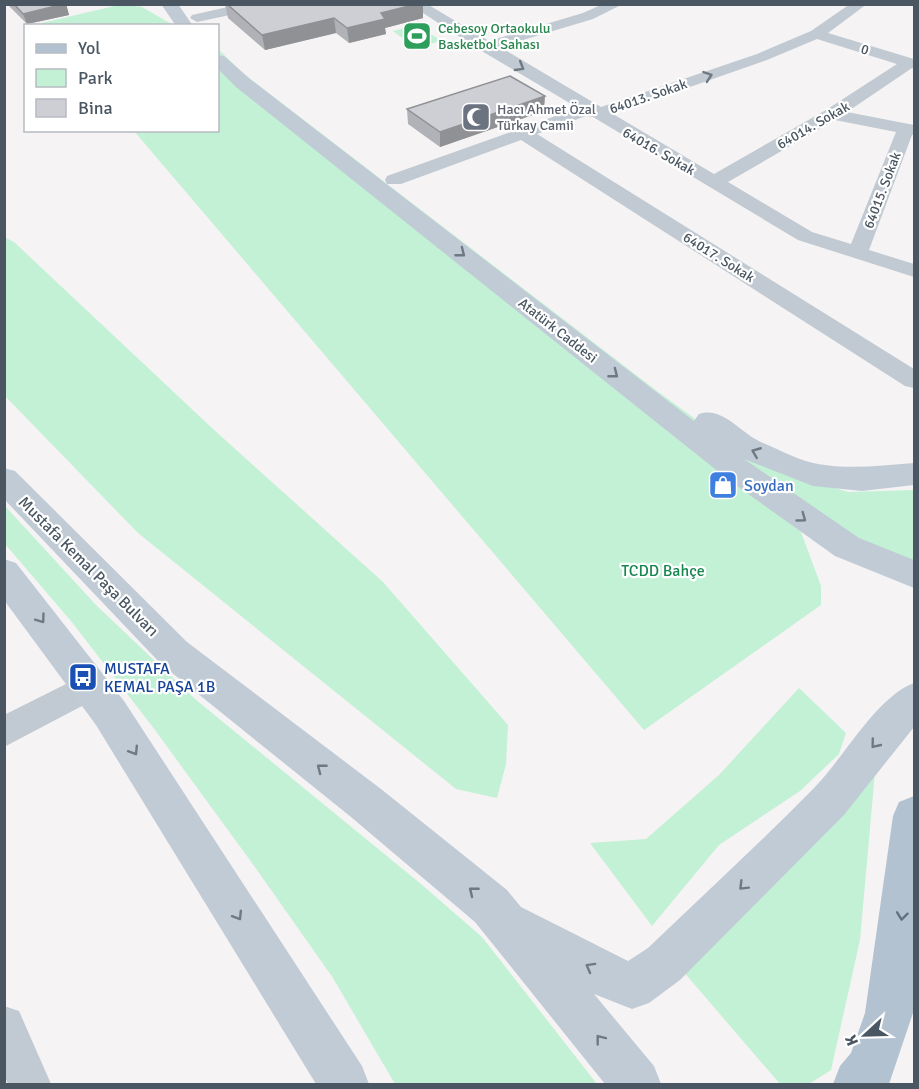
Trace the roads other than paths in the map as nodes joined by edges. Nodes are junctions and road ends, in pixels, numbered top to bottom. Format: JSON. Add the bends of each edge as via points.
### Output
{"nodes":[{"id":1,"x":169,"y":4,"type":"edge"},
{"id":2,"x":263,"y":4,"type":"edge"},
{"id":3,"x":416,"y":4,"type":"edge"},
{"id":4,"x":616,"y":4,"type":"edge"},
{"id":5,"x":860,"y":4,"type":"edge"},
{"id":6,"x":195,"y":18,"type":"edge"},
{"id":7,"x":816,"y":34,"type":"junction"},
{"id":8,"x":219,"y":41,"type":"edge"},
{"id":9,"x":485,"y":47,"type":"junction"},
{"id":10,"x":219,"y":61,"type":"edge"},
{"id":11,"x":912,"y":63,"type":"edge"},
{"id":12,"x":593,"y":112,"type":"junction"},
{"id":13,"x":832,"y":114,"type":"junction"},
{"id":14,"x":910,"y":129,"type":"edge"},
{"id":15,"x":523,"y":133,"type":"junction"},
{"id":16,"x":394,"y":180,"type":"junction"},
{"id":17,"x":714,"y":182,"type":"junction"},
{"id":18,"x":858,"y":252,"type":"junction"},
{"id":19,"x":915,"y":271,"type":"edge"},
{"id":20,"x":915,"y":380,"type":"edge"},
{"id":21,"x":915,"y":474,"type":"edge"},
{"id":22,"x":4,"y":479,"type":"edge"},
{"id":23,"x":4,"y":573,"type":"edge"},
{"id":24,"x":915,"y":574,"type":"edge"},
{"id":25,"x":96,"y":694,"type":"junction"},
{"id":26,"x":915,"y":700,"type":"edge"},
{"id":27,"x":4,"y":732,"type":"edge"},
{"id":28,"x":915,"y":816,"type":"edge"},
{"id":29,"x":502,"y":920,"type":"junction"},
{"id":30,"x":4,"y":1026,"type":"edge"},
{"id":31,"x":30,"y":1084,"type":"edge"},
{"id":32,"x":344,"y":1084,"type":"edge"},
{"id":33,"x":636,"y":1084,"type":"edge"},
{"id":34,"x":858,"y":1084,"type":"edge"}],
"edges":[{"from":1,"to":6,"type":"main road"},
{"from":2,"to":6,"type":"street"},
{"from":3,"to":9,"type":"street","name":"64016. Sokak"},
{"from":4,"to":9,"type":"street"},
{"from":5,"to":7,"type":"street","name":"64013. Sokak"},
{"from":7,"to":11,"type":"street","name":"0"},
{"from":12,"to":7,"type":"street","name":"64013. Sokak","one_way":true,"via":[[719,72]]},
{"from":8,"to":16,"type":"main road","name":"Atatürk Caddesi","via":[[269,85]]},
{"from":9,"to":12,"type":"street","name":"64016. Sokak","one_way":true},
{"from":10,"to":24,"type":"main road","name":"Atatürk Caddesi","one_way":true,"via":[[750,480],[847,547]]},
{"from":11,"to":13,"type":"street","name":"64014. Sokak"},
{"from":12,"to":15,"type":"street","name":"64013. Sokak","via":[[584,111]]},
{"from":12,"to":17,"type":"street","name":"64016. Sokak"},
{"from":13,"to":14,"type":"street"},
{"from":13,"to":17,"type":"street","name":"64014. Sokak"},
{"from":14,"to":18,"type":"street","name":"64015. Sokak"},
{"from":15,"to":16,"type":"street","name":"64013. Sokak"},
{"from":15,"to":20,"type":"street","name":"64017. Sokak"},
{"from":21,"to":16,"type":"main road","name":"Atatürk Caddesi","one_way":true,"via":[[862,480],[813,475],[744,447]]},
{"from":17,"to":18,"type":"street","name":"64016. Sokak","via":[[805,236]]},
{"from":18,"to":19,"type":"street","name":"64016. Sokak"},
{"from":29,"to":22,"type":"main road","name":"Mustafa Kemal Paşa Bulvarı","one_way":true,"via":[[491,906],[366,803],[174,653]]},
{"from":23,"to":25,"type":"main road","one_way":true},
{"from":25,"to":27,"type":"street"},
{"from":25,"to":32,"type":"main road","one_way":true},
{"from":26,"to":29,"type":"main road","one_way":true,"via":[[830,801],[664,964],[632,986]]},
{"from":28,"to":34,"type":"main road","one_way":true,"via":[[889,1013],[871,1068]]},
{"from":33,"to":29,"type":"main road","one_way":true},
{"from":30,"to":31,"type":"street"}]}
